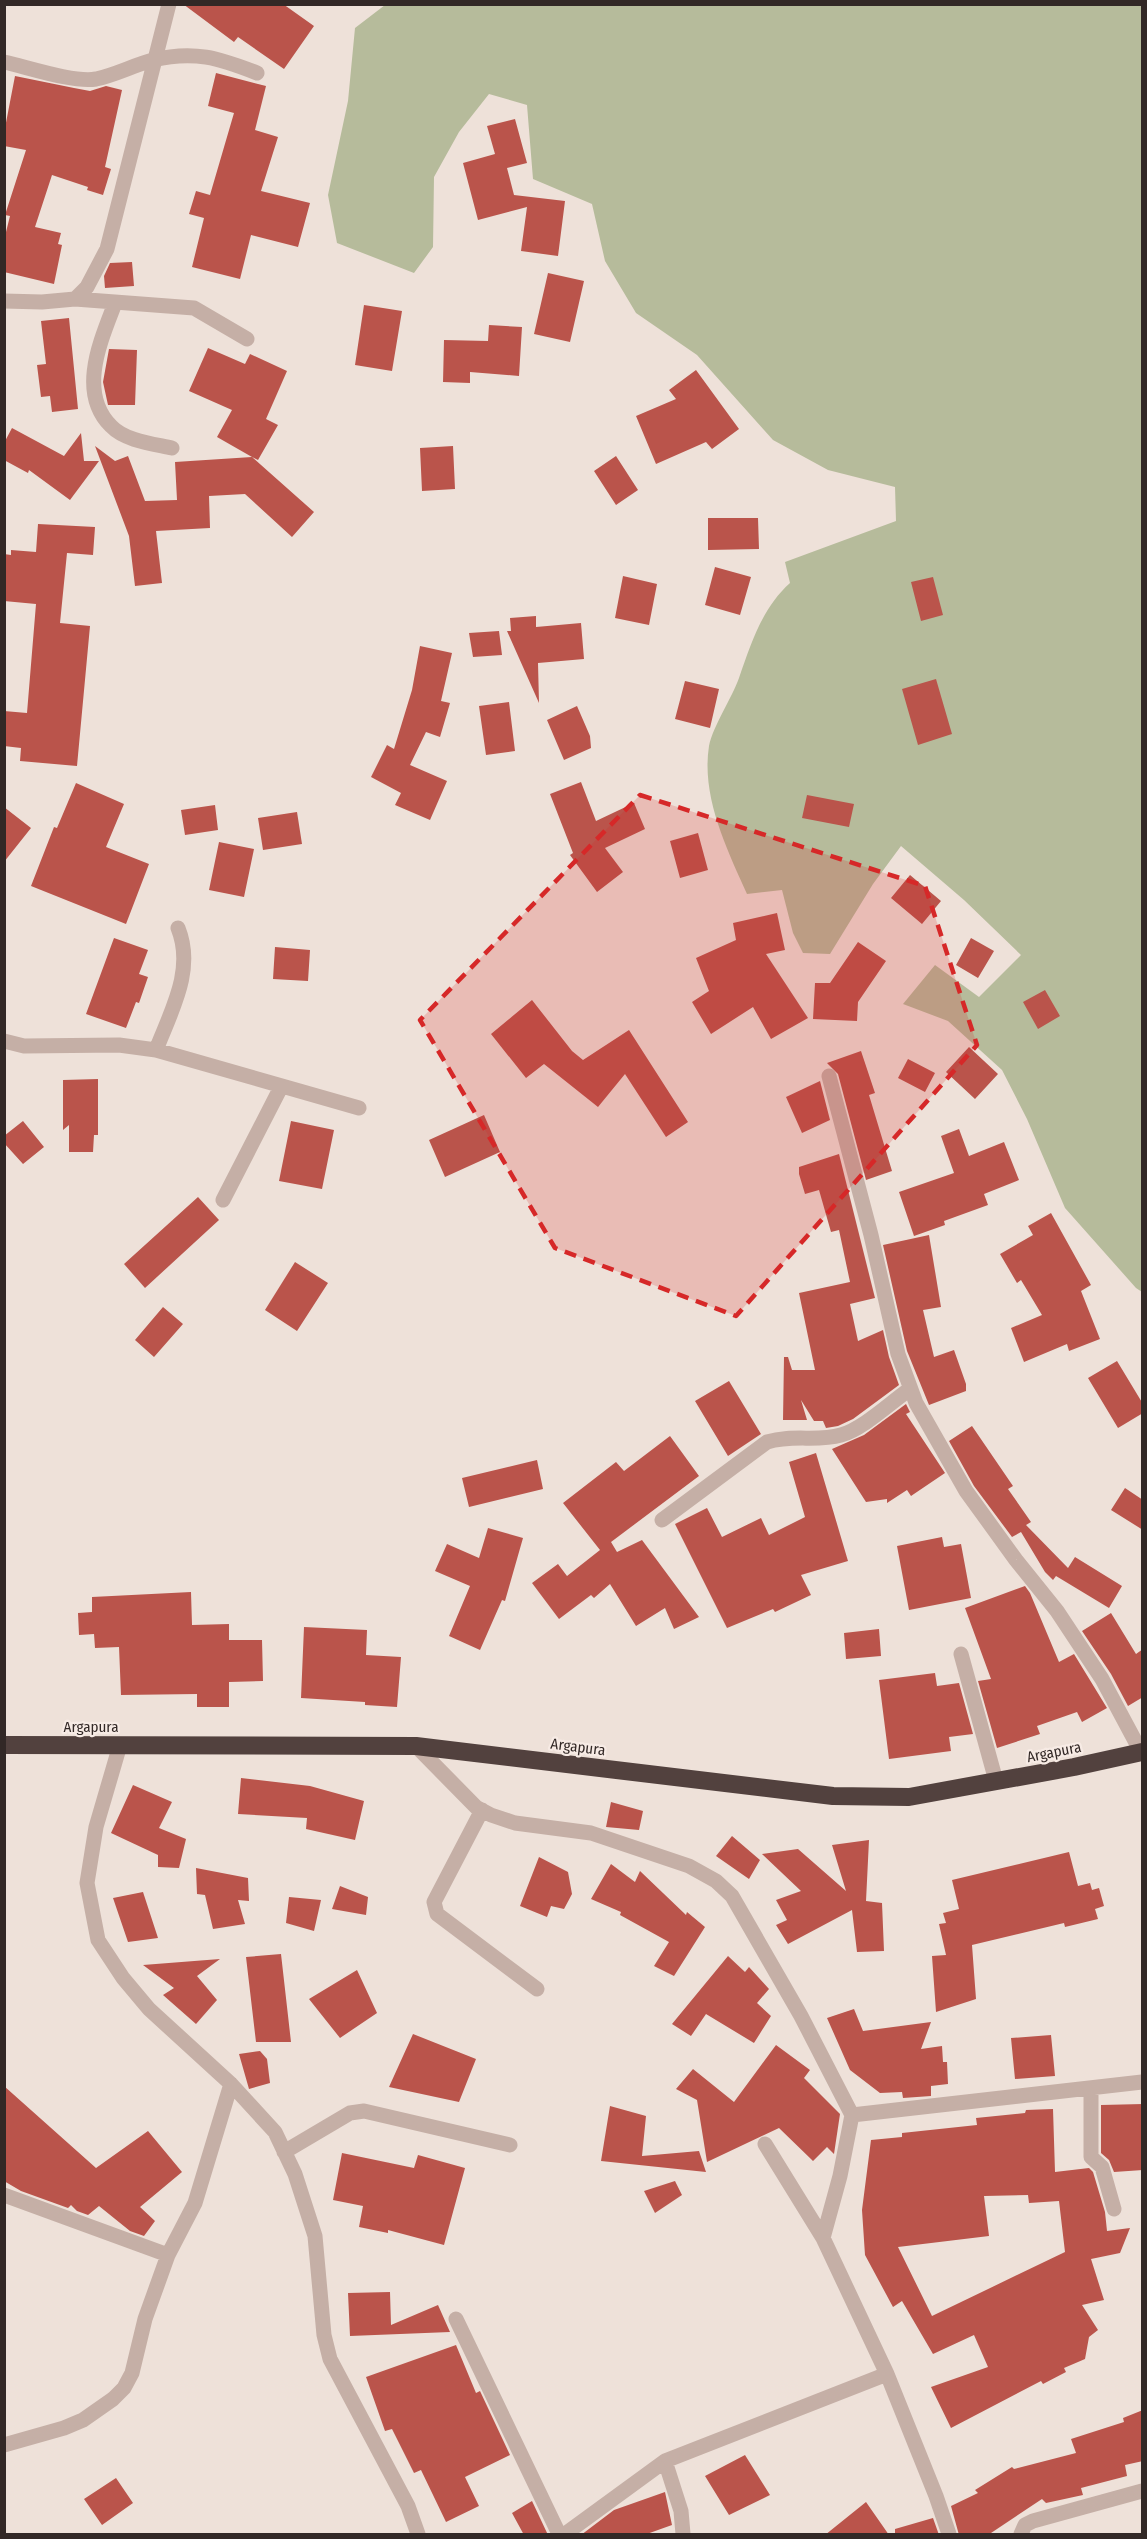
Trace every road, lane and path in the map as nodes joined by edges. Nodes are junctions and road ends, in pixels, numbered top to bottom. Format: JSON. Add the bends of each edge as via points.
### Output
{"nodes":[{"id":1,"x":169,"y":4,"type":"edge"},
{"id":2,"x":153,"y":60,"type":"junction"},
{"id":3,"x":4,"y":62,"type":"edge"},
{"id":4,"x":257,"y":72,"type":"dead end"},
{"id":5,"x":75,"y":299,"type":"junction"},
{"id":6,"x":4,"y":302,"type":"edge"},
{"id":7,"x":115,"y":303,"type":"junction"},
{"id":8,"x":247,"y":339,"type":"dead end"},
{"id":9,"x":172,"y":448,"type":"dead end"},
{"id":10,"x":178,"y":928,"type":"dead end"},
{"id":11,"x":4,"y":1041,"type":"edge"},
{"id":12,"x":156,"y":1050,"type":"junction"},
{"id":13,"x":829,"y":1076,"type":"dead end"},
{"id":14,"x":281,"y":1087,"type":"junction"},
{"id":15,"x":360,"y":1108,"type":"dead end"},
{"id":16,"x":223,"y":1200,"type":"dead end"},
{"id":17,"x":910,"y":1389,"type":"junction"},
{"id":18,"x":662,"y":1520,"type":"dead end"},
{"id":19,"x":961,"y":1654,"type":"dead end"},
{"id":20,"x":4,"y":1745,"type":"edge"},
{"id":21,"x":120,"y":1745,"type":"junction"},
{"id":22,"x":416,"y":1746,"type":"junction"},
{"id":23,"x":1142,"y":1752,"type":"edge"},
{"id":24,"x":996,"y":1781,"type":"junction"},
{"id":25,"x":482,"y":1810,"type":"junction"},
{"id":26,"x":537,"y":1989,"type":"dead end"},
{"id":27,"x":1143,"y":2082,"type":"edge"},
{"id":28,"x":231,"y":2084,"type":"junction"},
{"id":29,"x":1091,"y":2088,"type":"junction"},
{"id":30,"x":852,"y":2115,"type":"junction"},
{"id":31,"x":765,"y":2144,"type":"dead end"},
{"id":32,"x":510,"y":2145,"type":"dead end"},
{"id":33,"x":284,"y":2152,"type":"junction"},
{"id":34,"x":4,"y":2195,"type":"edge"},
{"id":35,"x":1114,"y":2210,"type":"dead end"},
{"id":36,"x":823,"y":2238,"type":"junction"},
{"id":37,"x":168,"y":2255,"type":"junction"},
{"id":38,"x":456,"y":2319,"type":"dead end"},
{"id":39,"x":887,"y":2374,"type":"junction"},
{"id":40,"x":4,"y":2445,"type":"edge"},
{"id":41,"x":665,"y":2461,"type":"junction"},
{"id":42,"x":1143,"y":2492,"type":"edge"},
{"id":43,"x":417,"y":2535,"type":"edge"},
{"id":44,"x":559,"y":2535,"type":"edge"},
{"id":45,"x":565,"y":2535,"type":"edge"},
{"id":46,"x":683,"y":2535,"type":"edge"},
{"id":47,"x":949,"y":2535,"type":"edge"},
{"id":48,"x":1021,"y":2535,"type":"edge"}],
"edges":[{"from":1,"to":2,"type":"street"},
{"from":2,"to":3,"type":"street","via":[[95,79]]},
{"from":2,"to":4,"type":"street","via":[[183,55],[217,58]]},
{"from":2,"to":5,"type":"street","via":[[107,249],[87,287]]},
{"from":5,"to":6,"type":"street"},
{"from":5,"to":7,"type":"street"},
{"from":7,"to":8,"type":"street","via":[[194,308]]},
{"from":7,"to":9,"type":"street","via":[[96,353],[94,388],[100,410],[112,427],[134,439]]},
{"from":10,"to":12,"type":"street","via":[[184,943],[185,969]]},
{"from":11,"to":12,"type":"street","via":[[24,1046],[119,1045]]},
{"from":12,"to":14,"type":"street"},
{"from":13,"to":17,"type":"street","via":[[871,1235],[897,1354]]},
{"from":14,"to":15,"type":"street"},
{"from":14,"to":16,"type":"street"},
{"from":17,"to":18,"type":"street","via":[[841,1435],[767,1442]]},
{"from":17,"to":23,"type":"street","via":[[966,1491],[1057,1611],[1102,1679]]},
{"from":19,"to":24,"type":"street"},
{"from":20,"to":21,"type":"highway","name":"Argapura"},
{"from":21,"to":22,"type":"highway","name":"Argapura"},
{"from":21,"to":28,"type":"street","via":[[96,1827],[87,1883],[98,1940],[149,2009]]},
{"from":22,"to":24,"type":"highway","name":"Argapura","via":[[833,1796],[909,1797]]},
{"from":22,"to":25,"type":"street"},
{"from":23,"to":24,"type":"highway","name":"Argapura"},
{"from":25,"to":26,"type":"street","via":[[434,1902],[437,1914]]},
{"from":25,"to":30,"type":"street","via":[[515,1823],[591,1833],[689,1866],[716,1881],[732,1896]]},
{"from":27,"to":29,"type":"street"},
{"from":28,"to":33,"type":"street","via":[[274,2132]]},
{"from":28,"to":37,"type":"street","via":[[195,2203]]},
{"from":29,"to":30,"type":"street"},
{"from":29,"to":35,"type":"street","via":[[1092,2157],[1102,2166]]},
{"from":30,"to":36,"type":"street"},
{"from":31,"to":36,"type":"street"},
{"from":32,"to":33,"type":"street","via":[[364,2111],[350,2113]]},
{"from":33,"to":43,"type":"street","via":[[315,2236],[322,2326],[330,2359],[408,2506]]},
{"from":34,"to":37,"type":"street"},
{"from":36,"to":39,"type":"street"},
{"from":37,"to":40,"type":"street","via":[[124,2388],[83,2420]]},
{"from":38,"to":44,"type":"street"},
{"from":39,"to":41,"type":"street"},
{"from":39,"to":47,"type":"street"},
{"from":41,"to":45,"type":"street"},
{"from":41,"to":46,"type":"street","via":[[681,2511]]},
{"from":42,"to":48,"type":"street","via":[[1034,2521],[1025,2525]]}]}
